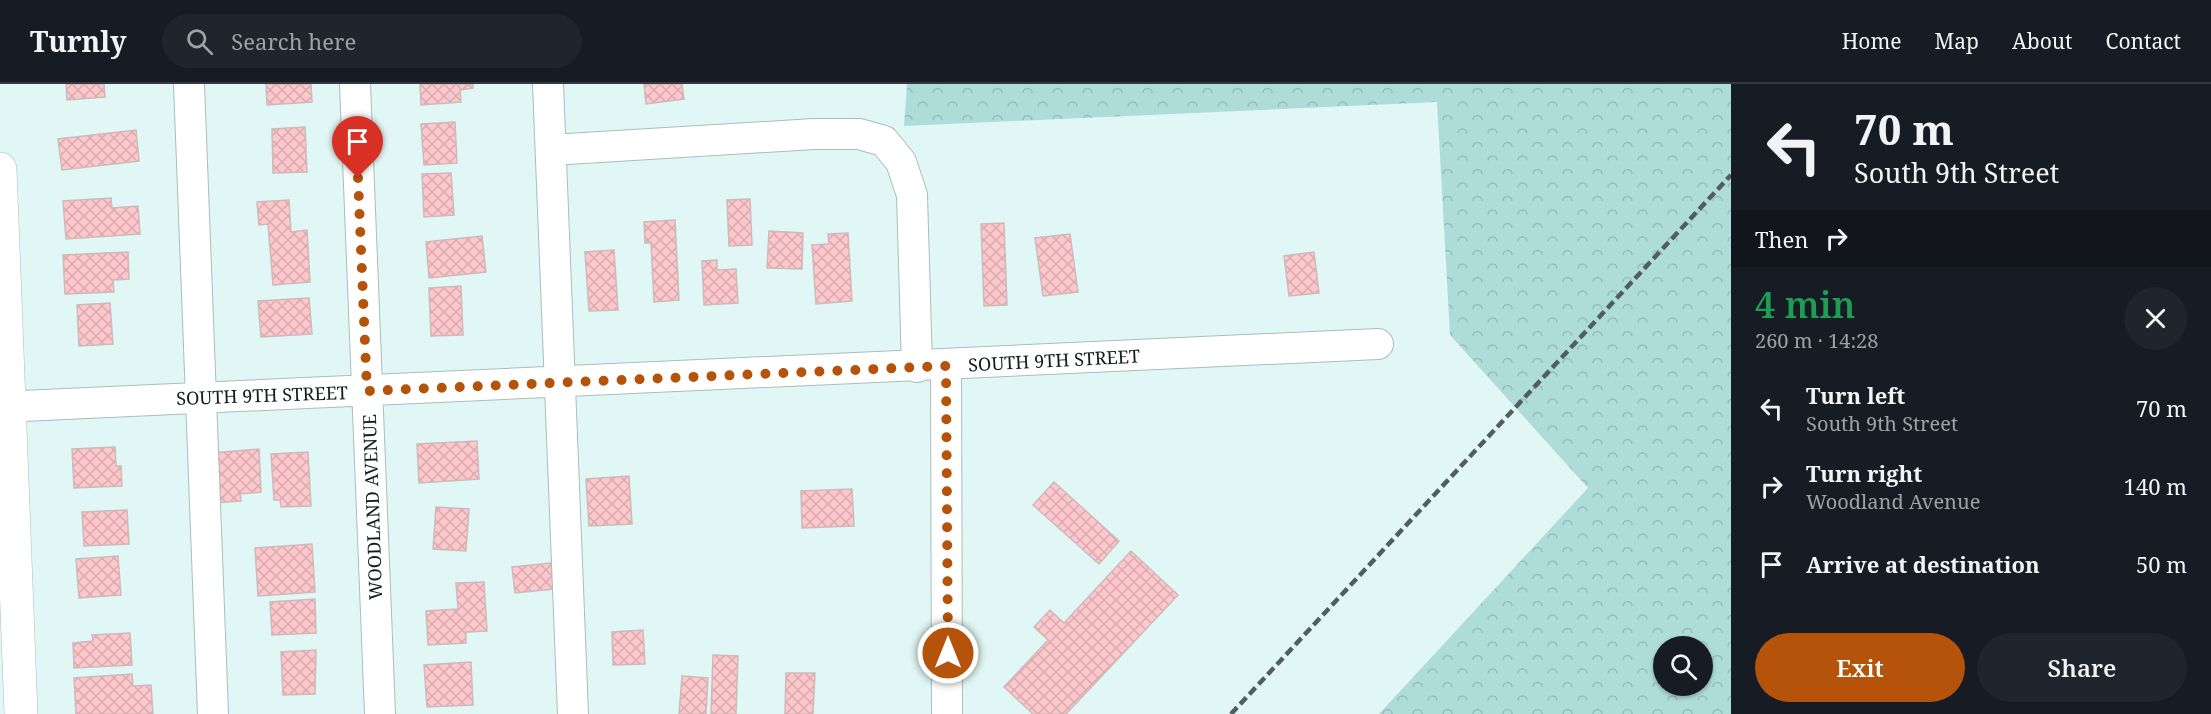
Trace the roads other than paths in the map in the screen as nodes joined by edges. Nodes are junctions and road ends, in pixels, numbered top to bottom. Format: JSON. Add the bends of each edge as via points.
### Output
{"nodes":[{"id":1,"x":189,"y":84,"type":"edge"},
{"id":2,"x":355,"y":84,"type":"edge"},
{"id":3,"x":548,"y":84,"type":"edge"},
{"id":4,"x":551,"y":150,"type":"junction"},
{"id":5,"x":0,"y":169,"type":"edge"},
{"id":6,"x":1378,"y":345,"type":"dead end"},
{"id":7,"x":932,"y":366,"type":"junction"},
{"id":8,"x":560,"y":383,"type":"junction"},
{"id":9,"x":367,"y":391,"type":"junction"},
{"id":10,"x":200,"y":398,"type":"junction"},
{"id":11,"x":5,"y":406,"type":"edge"},
{"id":12,"x":948,"y":708,"type":"edge"},
{"id":13,"x":21,"y":714,"type":"edge"},
{"id":14,"x":213,"y":714,"type":"edge"},
{"id":15,"x":380,"y":714,"type":"edge"},
{"id":16,"x":573,"y":714,"type":"edge"}],
"edges":[{"from":1,"to":10,"type":"street"},
{"from":2,"to":9,"type":"street","name":"WOODLAND AVENUE"},
{"from":3,"to":4,"type":"street"},
{"from":4,"to":7,"type":"street","via":[[814,134],[859,134],[884,141],[901,162],[912,195]]},
{"from":4,"to":8,"type":"street"},
{"from":5,"to":11,"type":"highway"},
{"from":6,"to":7,"type":"street","name":"SOUTH 9TH STREET"},
{"from":7,"to":8,"type":"street","name":"SOUTH 9TH STREET"},
{"from":7,"to":12,"type":"street"},
{"from":8,"to":9,"type":"street","name":"SOUTH 9TH STREET"},
{"from":8,"to":16,"type":"street"},
{"from":9,"to":10,"type":"street","name":"SOUTH 9TH STREET"},
{"from":9,"to":15,"type":"street","name":"WOODLAND AVENUE"},
{"from":10,"to":11,"type":"street","name":"SOUTH 9TH STREET"},
{"from":10,"to":14,"type":"street"},
{"from":11,"to":13,"type":"highway"}]}
